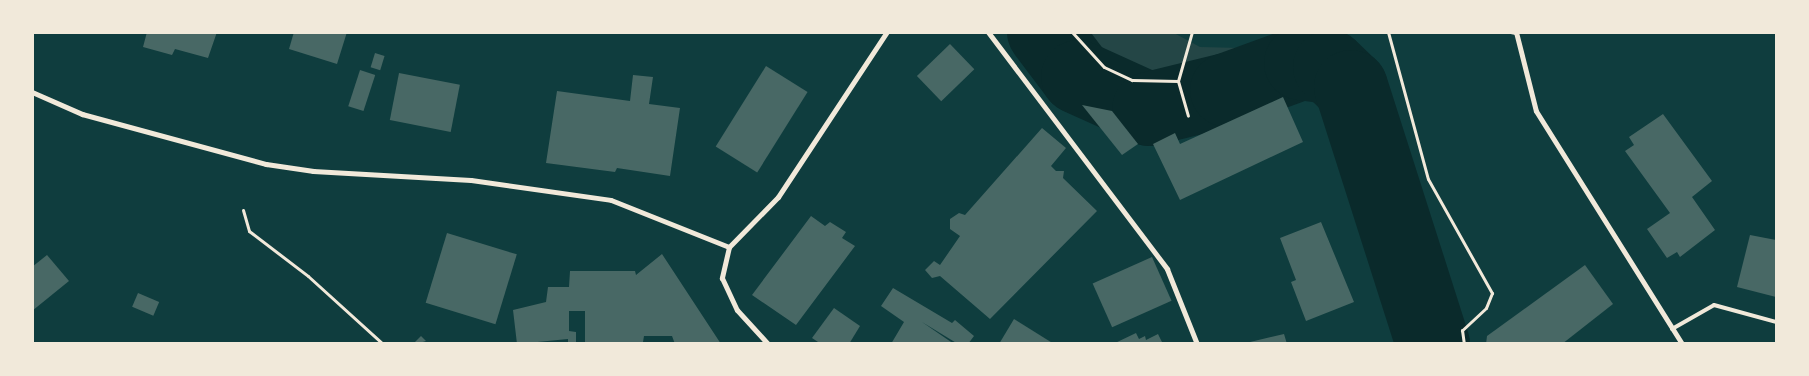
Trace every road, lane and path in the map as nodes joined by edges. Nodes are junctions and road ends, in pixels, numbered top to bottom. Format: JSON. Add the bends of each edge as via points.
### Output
{"nodes":[{"id":1,"x":887,"y":32,"type":"edge"},
{"id":2,"x":988,"y":32,"type":"edge"},
{"id":3,"x":1072,"y":32,"type":"edge"},
{"id":4,"x":1192,"y":32,"type":"edge"},
{"id":5,"x":1388,"y":32,"type":"edge"},
{"id":6,"x":1511,"y":32,"type":"edge"},
{"id":7,"x":1516,"y":33,"type":"edge"},
{"id":8,"x":1178,"y":81,"type":"junction"},
{"id":9,"x":32,"y":92,"type":"edge"},
{"id":10,"x":1188,"y":116,"type":"dead end"},
{"id":11,"x":243,"y":210,"type":"dead end"},
{"id":12,"x":729,"y":247,"type":"junction"},
{"id":13,"x":1776,"y":322,"type":"edge"},
{"id":14,"x":1672,"y":329,"type":"junction"},
{"id":15,"x":383,"y":344,"type":"edge"},
{"id":16,"x":768,"y":344,"type":"edge"},
{"id":17,"x":1197,"y":344,"type":"edge"},
{"id":18,"x":1464,"y":344,"type":"edge"},
{"id":19,"x":1682,"y":344,"type":"edge"}],
"edges":[{"from":1,"to":12,"type":"street","via":[[778,198]]},
{"from":2,"to":17,"type":"street","via":[[1167,269]]},
{"from":3,"to":8,"type":"path","via":[[1104,67],[1132,80]]},
{"from":4,"to":8,"type":"path"},
{"from":5,"to":18,"type":"path","via":[[1428,179],[1492,293],[1486,308],[1462,330]]},
{"from":6,"to":7,"type":"lane"},
{"from":7,"to":14,"type":"street","via":[[1536,111]]},
{"from":8,"to":10,"type":"path"},
{"from":9,"to":12,"type":"street","via":[[82,114],[266,164],[313,171],[471,180],[611,200]]},
{"from":11,"to":15,"type":"path","via":[[248,231],[308,276]]},
{"from":12,"to":16,"type":"street","via":[[722,278],[737,310]]},
{"from":13,"to":14,"type":"lane","via":[[1714,305]]},
{"from":14,"to":19,"type":"street"}]}
